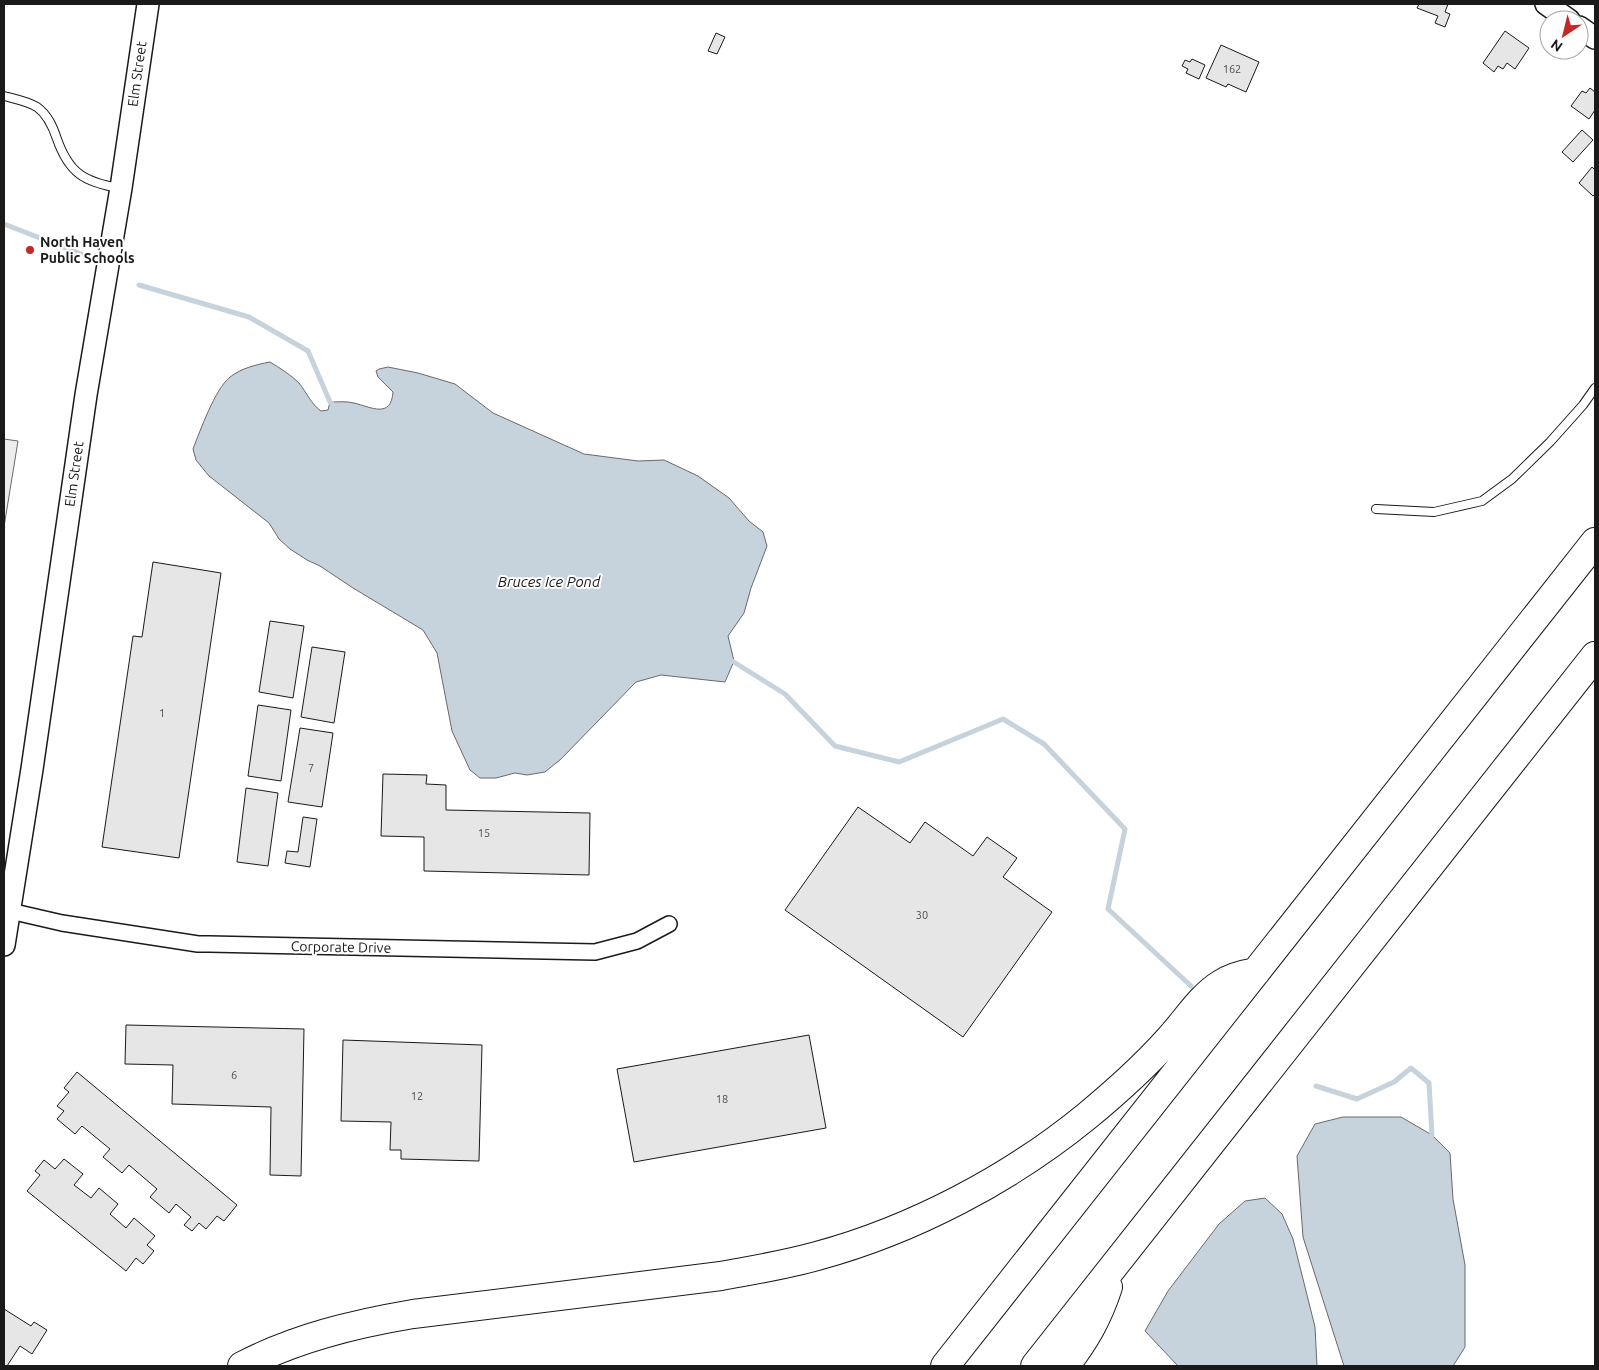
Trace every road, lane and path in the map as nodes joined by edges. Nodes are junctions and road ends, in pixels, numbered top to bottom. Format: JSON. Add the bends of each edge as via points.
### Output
{"nodes":[{"id":1,"x":148,"y":4,"type":"edge"},
{"id":2,"x":4,"y":96,"type":"edge"},
{"id":3,"x":121,"y":188,"type":"junction"},
{"id":4,"x":1595,"y":388,"type":"edge"},
{"id":5,"x":1376,"y":509,"type":"dead end"},
{"id":6,"x":1595,"y":542,"type":"edge"},
{"id":7,"x":1595,"y":656,"type":"edge"},
{"id":8,"x":10,"y":911,"type":"junction"},
{"id":9,"x":669,"y":924,"type":"dead end"},
{"id":10,"x":4,"y":946,"type":"edge"},
{"id":11,"x":1256,"y":972,"type":"junction"},
{"id":12,"x":1115,"y":1265,"type":"junction"},
{"id":13,"x":242,"y":1366,"type":"edge"},
{"id":14,"x":945,"y":1366,"type":"edge"},
{"id":15,"x":1035,"y":1366,"type":"edge"},
{"id":16,"x":1065,"y":1366,"type":"edge"}],
"edges":[{"from":1,"to":3,"type":"street","name":"Elm Street"},
{"from":2,"to":3,"type":"lane","via":[[30,103],[45,115],[65,159],[76,172],[89,181]]},
{"from":3,"to":8,"type":"street","name":"Elm Street","via":[[86,395]]},
{"from":4,"to":5,"type":"lane","via":[[1550,442],[1512,479],[1482,502],[1434,512]]},
{"from":6,"to":11,"type":"highway"},
{"from":7,"to":12,"type":"highway"},
{"from":8,"to":9,"type":"street","name":"Corporate Drive","via":[[62,923],[198,944],[594,952],[637,941]]},
{"from":8,"to":10,"type":"street","name":"Elm Street"},
{"from":11,"to":13,"type":"highway","via":[[1230,979],[1212,990],[1126,1082],[1040,1151],[977,1190],[879,1235],[818,1256],[730,1274],[413,1314],[348,1326],[298,1341]]},
{"from":11,"to":14,"type":"highway"},
{"from":12,"to":15,"type":"highway"},
{"from":12,"to":16,"type":"highway","via":[[1097,1318]]}]}
